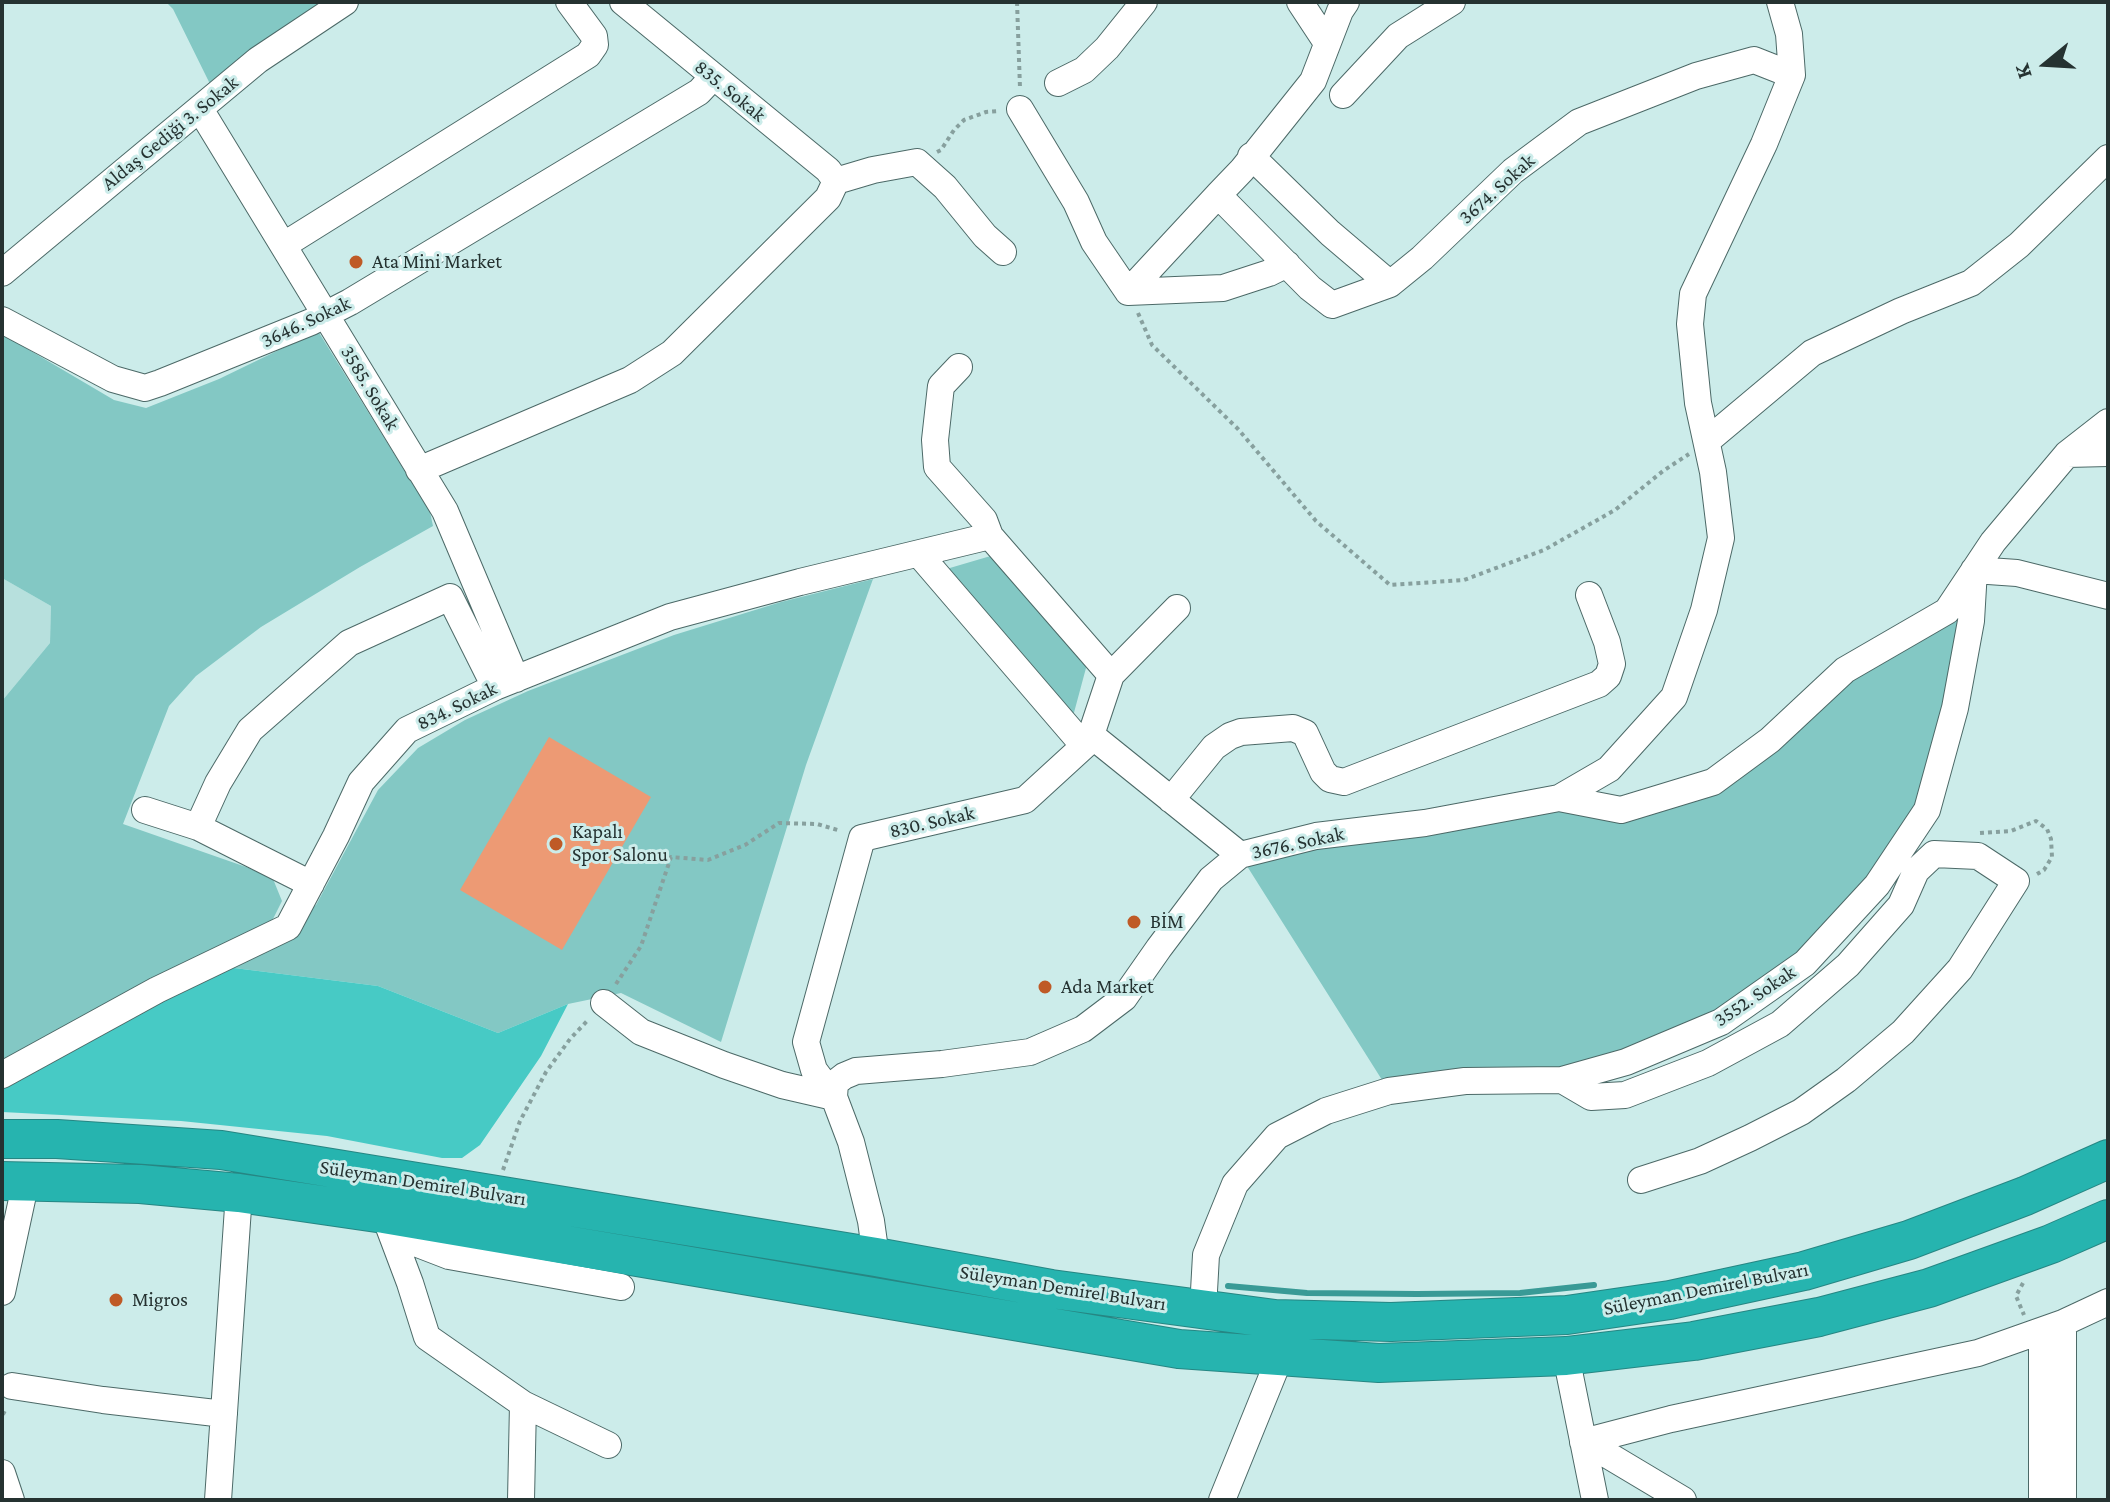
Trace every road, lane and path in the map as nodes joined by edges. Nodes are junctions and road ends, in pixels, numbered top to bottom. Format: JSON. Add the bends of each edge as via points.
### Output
{"nodes":[{"id":1,"x":345,"y":2,"type":"edge"},
{"id":2,"x":569,"y":2,"type":"edge"},
{"id":3,"x":623,"y":2,"type":"edge"},
{"id":4,"x":1017,"y":2,"type":"edge"},
{"id":5,"x":1144,"y":2,"type":"edge"},
{"id":6,"x":1300,"y":2,"type":"edge"},
{"id":7,"x":1346,"y":2,"type":"edge"},
{"id":8,"x":1452,"y":2,"type":"edge"},
{"id":9,"x":1780,"y":2,"type":"edge"},
{"id":10,"x":1327,"y":43,"type":"junction"},
{"id":11,"x":1792,"y":75,"type":"junction"},
{"id":12,"x":713,"y":77,"type":"junction"},
{"id":13,"x":1058,"y":83,"type":"dead end"},
{"id":14,"x":1343,"y":95,"type":"dead end"},
{"id":15,"x":200,"y":109,"type":"junction"},
{"id":16,"x":1020,"y":109,"type":"junction"},
{"id":17,"x":954,"y":130,"type":"dead end"},
{"id":18,"x":1251,"y":156,"type":"junction"},
{"id":19,"x":2108,"y":158,"type":"edge"},
{"id":20,"x":836,"y":181,"type":"junction"},
{"id":21,"x":1218,"y":195,"type":"junction"},
{"id":22,"x":284,"y":245,"type":"junction"},
{"id":23,"x":1003,"y":252,"type":"dead end"},
{"id":24,"x":1287,"y":264,"type":"junction"},
{"id":25,"x":2,"y":273,"type":"edge"},
{"id":26,"x":1390,"y":284,"type":"junction"},
{"id":27,"x":1128,"y":292,"type":"junction"},
{"id":28,"x":326,"y":314,"type":"junction"},
{"id":29,"x":2,"y":320,"type":"edge"},
{"id":30,"x":959,"y":367,"type":"dead end"},
{"id":31,"x":2108,"y":422,"type":"edge"},
{"id":32,"x":1707,"y":441,"type":"junction"},
{"id":33,"x":2108,"y":453,"type":"edge"},
{"id":34,"x":2067,"y":454,"type":"junction"},
{"id":35,"x":419,"y":470,"type":"junction"},
{"id":36,"x":990,"y":536,"type":"junction"},
{"id":37,"x":919,"y":554,"type":"junction"},
{"id":38,"x":1974,"y":570,"type":"junction"},
{"id":39,"x":1589,"y":595,"type":"dead end"},
{"id":40,"x":2108,"y":596,"type":"edge"},
{"id":41,"x":1177,"y":608,"type":"dead end"},
{"id":42,"x":1111,"y":675,"type":"junction"},
{"id":43,"x":506,"y":683,"type":"junction"},
{"id":44,"x":1088,"y":741,"type":"junction"},
{"id":45,"x":1593,"y":778,"type":"junction"},
{"id":46,"x":1559,"y":798,"type":"junction"},
{"id":47,"x":1171,"y":800,"type":"junction"},
{"id":48,"x":1600,"y":806,"type":"junction"},
{"id":49,"x":145,"y":810,"type":"dead end"},
{"id":50,"x":198,"y":827,"type":"junction"},
{"id":51,"x":862,"y":838,"type":"junction"},
{"id":52,"x":1240,"y":855,"type":"junction"},
{"id":53,"x":311,"y":884,"type":"junction"},
{"id":54,"x":604,"y":1003,"type":"junction"},
{"id":55,"x":2,"y":1075,"type":"edge"},
{"id":56,"x":1562,"y":1080,"type":"junction"},
{"id":57,"x":834,"y":1097,"type":"junction"},
{"id":58,"x":2,"y":1139,"type":"edge"},
{"id":59,"x":2108,"y":1159,"type":"edge"},
{"id":60,"x":499,"y":1180,"type":"dead end"},
{"id":61,"x":1641,"y":1180,"type":"dead end"},
{"id":62,"x":14,"y":1181,"type":"edge"},
{"id":63,"x":239,"y":1193,"type":"junction"},
{"id":64,"x":2108,"y":1219,"type":"edge"},
{"id":65,"x":388,"y":1224,"type":"junction"},
{"id":66,"x":876,"y":1257,"type":"junction"},
{"id":67,"x":621,"y":1287,"type":"dead end"},
{"id":68,"x":2,"y":1292,"type":"edge"},
{"id":69,"x":2108,"y":1302,"type":"edge"},
{"id":70,"x":1203,"y":1309,"type":"junction"},
{"id":71,"x":2052,"y":1327,"type":"junction"},
{"id":72,"x":1566,"y":1356,"type":"junction"},
{"id":73,"x":1280,"y":1357,"type":"junction"},
{"id":74,"x":12,"y":1386,"type":"dead end"},
{"id":75,"x":523,"y":1404,"type":"junction"},
{"id":76,"x":224,"y":1414,"type":"junction"},
{"id":77,"x":1583,"y":1442,"type":"junction"},
{"id":78,"x":608,"y":1445,"type":"dead end"},
{"id":79,"x":2,"y":1473,"type":"edge"},
{"id":80,"x":1598,"y":1498,"type":"edge"},
{"id":81,"x":11,"y":1500,"type":"edge"},
{"id":82,"x":218,"y":1500,"type":"edge"},
{"id":83,"x":521,"y":1500,"type":"edge"},
{"id":84,"x":1222,"y":1500,"type":"edge"},
{"id":85,"x":1683,"y":1500,"type":"edge"},
{"id":86,"x":2042,"y":1500,"type":"edge"},
{"id":87,"x":2063,"y":1500,"type":"edge"}],
"edges":[{"from":1,"to":15,"type":"street","name":"Aldaş Gediği 3. Sokak","via":[[258,60]]},
{"from":2,"to":22,"type":"street","via":[[594,36],[588,55]]},
{"from":3,"to":12,"type":"street","name":"835. Sokak"},
{"from":4,"to":16,"type":"path"},
{"from":5,"to":13,"type":"street","via":[[1084,70]]},
{"from":6,"to":10,"type":"street"},
{"from":7,"to":10,"type":"street"},
{"from":8,"to":14,"type":"street","via":[[1398,36]]},
{"from":9,"to":11,"type":"street"},
{"from":10,"to":18,"type":"street","via":[[1313,81]]},
{"from":11,"to":26,"type":"street","name":"3674. Sokak","via":[[1754,60],[1696,76],[1579,122],[1513,171]]},
{"from":11,"to":32,"type":"street","name":"3676. Sokak","via":[[1693,294],[1690,324]]},
{"from":12,"to":20,"type":"street","name":"835. Sokak"},
{"from":12,"to":28,"type":"street","name":"3646. Sokak","via":[[699,92]]},
{"from":15,"to":22,"type":"street","name":"3585. Sokak"},
{"from":15,"to":25,"type":"street","name":"Aldaş Gediği 3. Sokak"},
{"from":16,"to":17,"type":"path","via":[[986,112]]},
{"from":16,"to":27,"type":"street"},
{"from":18,"to":21,"type":"street"},
{"from":18,"to":26,"type":"street"},
{"from":19,"to":32,"type":"street","via":[[2019,245],[1971,283],[1812,353]]},
{"from":20,"to":23,"type":"street","via":[[917,162]]},
{"from":20,"to":35,"type":"street","via":[[828,198],[672,353],[630,380]]},
{"from":21,"to":24,"type":"street"},
{"from":21,"to":27,"type":"street"},
{"from":22,"to":28,"type":"street","name":"3585. Sokak"},
{"from":24,"to":26,"type":"street","name":"3674. Sokak","via":[[1332,305]]},
{"from":24,"to":27,"type":"street","via":[[1223,288]]},
{"from":27,"to":32,"type":"path","via":[[1152,345],[1238,429],[1316,521],[1390,585],[1464,580],[1544,550],[1615,510]]},
{"from":28,"to":29,"type":"street","name":"3646. Sokak","via":[[145,388],[113,379]]},
{"from":28,"to":35,"type":"street","name":"3585. Sokak"},
{"from":30,"to":36,"type":"street","via":[[941,386],[937,467],[984,520]]},
{"from":31,"to":34,"type":"street"},
{"from":32,"to":45,"type":"street","name":"3676. Sokak","via":[[1721,538],[1704,610],[1674,697],[1609,769]]},
{"from":33,"to":34,"type":"street"},
{"from":34,"to":38,"type":"street"},
{"from":35,"to":43,"type":"street","name":"3585. Sokak","via":[[445,511]]},
{"from":36,"to":37,"type":"street","name":"834. Sokak"},
{"from":36,"to":42,"type":"street"},
{"from":37,"to":43,"type":"street","name":"834. Sokak","via":[[670,617]]},
{"from":37,"to":44,"type":"street"},
{"from":38,"to":40,"type":"street","via":[[2017,573]]},
{"from":38,"to":48,"type":"street","via":[[1947,611],[1845,670],[1770,740],[1713,782],[1621,810]]},
{"from":38,"to":56,"type":"street","name":"3552. Sokak","via":[[1955,708],[1927,810],[1877,885],[1805,963],[1721,1022],[1626,1062]]},
{"from":39,"to":47,"type":"street","via":[[1612,664],[1599,684],[1344,782],[1323,772],[1305,733],[1293,728],[1241,732],[1214,747]]},
{"from":41,"to":42,"type":"street","name":"830. Sokak"},
{"from":42,"to":44,"type":"street","name":"830. Sokak"},
{"from":43,"to":50,"type":"street","via":[[450,597],[349,643],[250,730]]},
{"from":43,"to":53,"type":"street","name":"834. Sokak","via":[[407,730],[361,782]]},
{"from":44,"to":47,"type":"street"},
{"from":44,"to":51,"type":"street","name":"830. Sokak","via":[[1025,800]]},
{"from":45,"to":46,"type":"street","name":"3676. Sokak"},
{"from":45,"to":48,"type":"street"},
{"from":46,"to":48,"type":"street"},
{"from":46,"to":52,"type":"street","name":"3676. Sokak","via":[[1316,836]]},
{"from":47,"to":52,"type":"street"},
{"from":49,"to":50,"type":"street"},
{"from":50,"to":53,"type":"street"},
{"from":51,"to":54,"type":"path","via":[[817,824],[779,823],[708,860],[671,857],[641,946]]},
{"from":51,"to":57,"type":"street","name":"830. Sokak","via":[[806,1042],[814,1070]]},
{"from":52,"to":57,"type":"street","name":"3676. Sokak","via":[[1211,879],[1124,998],[1083,1029],[1030,1052],[856,1071],[835,1083]]},
{"from":53,"to":55,"type":"street","name":"834. Sokak","via":[[288,927],[157,990]]},
{"from":54,"to":57,"type":"street","via":[[641,1032],[782,1085]]},
{"from":54,"to":60,"type":"path","via":[[546,1072],[520,1121]]},
{"from":56,"to":61,"type":"street","via":[[1591,1097],[1625,1095],[1708,1063],[1780,1024],[1848,965],[1901,905],[1916,871],[1934,854],[1978,856],[2016,881],[1960,969],[1903,1032],[1846,1080],[1801,1112],[1750,1138]]},
{"from":56,"to":70,"type":"street","name":"3552. Sokak","via":[[1465,1081],[1389,1091],[1326,1111],[1277,1136],[1235,1184],[1206,1255]]},
{"from":57,"to":66,"type":"street","via":[[851,1142]]},
{"from":58,"to":66,"type":"highway","name":"Süleyman Demirel Bulvarı","via":[[221,1150]]},
{"from":59,"to":70,"type":"highway","name":"Süleyman Demirel Bulvarı","via":[[1909,1240],[1804,1271],[1670,1300],[1567,1315],[1391,1322],[1275,1319]]},
{"from":62,"to":63,"type":"highway","name":"Süleyman Demirel Bulvarı"},
{"from":62,"to":68,"type":"street"},
{"from":63,"to":65,"type":"highway","name":"Süleyman Demirel Bulvarı"},
{"from":63,"to":76,"type":"street"},
{"from":64,"to":72,"type":"highway","name":"Süleyman Demirel Bulvarı","via":[[1929,1288],[1819,1317],[1694,1341]]},
{"from":65,"to":67,"type":"street","via":[[449,1256]]},
{"from":65,"to":73,"type":"highway","name":"Süleyman Demirel Bulvarı","via":[[1179,1349]]},
{"from":65,"to":75,"type":"street","via":[[427,1337]]},
{"from":66,"to":70,"type":"highway","name":"Süleyman Demirel Bulvarı","via":[[1051,1289]]},
{"from":69,"to":71,"type":"street"},
{"from":71,"to":77,"type":"street","via":[[1978,1353]]},
{"from":71,"to":86,"type":"street"},
{"from":71,"to":87,"type":"street"},
{"from":72,"to":73,"type":"highway","name":"Süleyman Demirel Bulvarı","via":[[1379,1363]]},
{"from":72,"to":77,"type":"street"},
{"from":73,"to":84,"type":"street"},
{"from":74,"to":76,"type":"street"},
{"from":75,"to":78,"type":"street"},
{"from":75,"to":83,"type":"street"},
{"from":76,"to":82,"type":"street"},
{"from":77,"to":80,"type":"street"},
{"from":77,"to":85,"type":"street"},
{"from":79,"to":81,"type":"street"}]}
